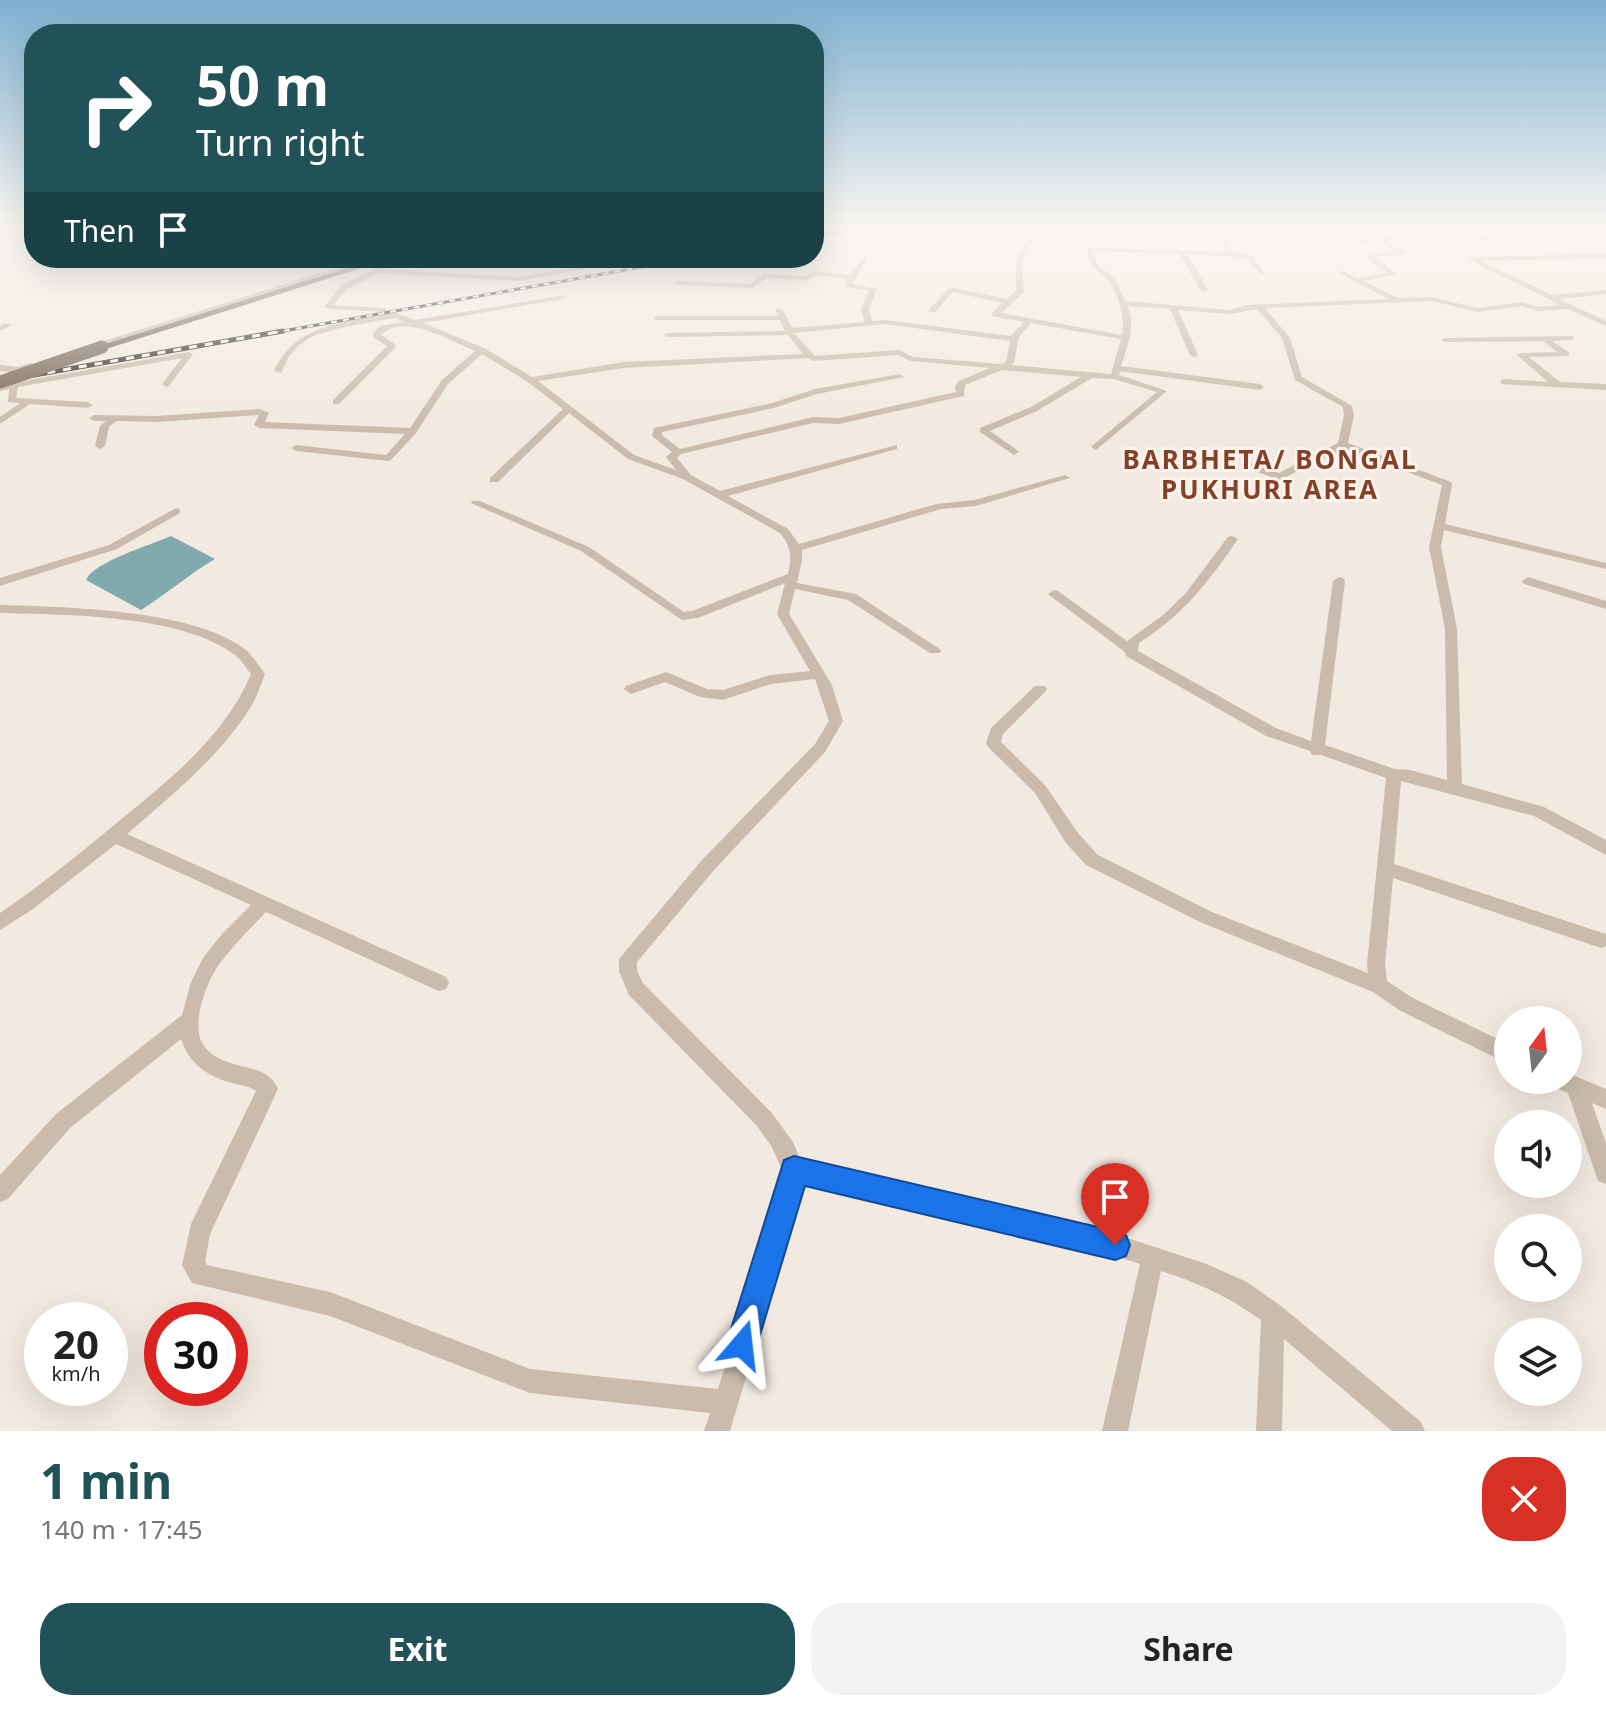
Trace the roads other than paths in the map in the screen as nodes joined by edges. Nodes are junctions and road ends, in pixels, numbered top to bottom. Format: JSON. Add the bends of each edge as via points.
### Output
{"nodes":[{"id":1,"x":252,"y":296,"type":"edge"},
{"id":2,"x":270,"y":296,"type":"edge"},
{"id":3,"x":336,"y":296,"type":"edge"},
{"id":4,"x":522,"y":296,"type":"edge"},
{"id":5,"x":871,"y":296,"type":"edge"},
{"id":6,"x":944,"y":296,"type":"edge"},
{"id":7,"x":981,"y":296,"type":"edge"},
{"id":8,"x":1016,"y":296,"type":"edge"},
{"id":9,"x":1119,"y":296,"type":"edge"},
{"id":10,"x":1386,"y":296,"type":"edge"},
{"id":11,"x":1567,"y":296,"type":"edge"},
{"id":12,"x":562,"y":297,"type":"dead end"},
{"id":13,"x":1555,"y":297,"type":"joint"},
{"id":14,"x":1396,"y":301,"type":"junction"},
{"id":15,"x":1009,"y":302,"type":"junction"},
{"id":16,"x":524,"y":303,"type":"junction"},
{"id":17,"x":1122,"y":303,"type":"junction"},
{"id":18,"x":1572,"y":306,"type":"junction"},
{"id":19,"x":1259,"y":307,"type":"junction"},
{"id":20,"x":1174,"y":309,"type":"junction"},
{"id":21,"x":932,"y":311,"type":"dead end"},
{"id":22,"x":396,"y":315,"type":"junction"},
{"id":23,"x":657,"y":318,"type":"dead end"},
{"id":24,"x":411,"y":321,"type":"junction"},
{"id":25,"x":1028,"y":322,"type":"junction"},
{"id":26,"x":869,"y":324,"type":"junction"},
{"id":27,"x":1606,"y":324,"type":"edge"},
{"id":28,"x":789,"y":332,"type":"junction"},
{"id":29,"x":667,"y":335,"type":"dead end"},
{"id":30,"x":1126,"y":338,"type":"junction"},
{"id":31,"x":1570,"y":338,"type":"dead end"},
{"id":32,"x":1015,"y":339,"type":"junction"},
{"id":33,"x":1544,"y":339,"type":"junction"},
{"id":34,"x":1445,"y":340,"type":"dead end"},
{"id":35,"x":481,"y":350,"type":"junction"},
{"id":36,"x":1194,"y":355,"type":"dead end"},
{"id":37,"x":808,"y":356,"type":"junction"},
{"id":38,"x":1007,"y":366,"type":"junction"},
{"id":39,"x":0,"y":368,"type":"edge"},
{"id":40,"x":18,"y":370,"type":"junction"},
{"id":41,"x":278,"y":371,"type":"dead end"},
{"id":42,"x":1117,"y":372,"type":"junction"},
{"id":43,"x":1090,"y":375,"type":"junction"},
{"id":44,"x":0,"y":376,"type":"edge"},
{"id":45,"x":900,"y":377,"type":"dead end"},
{"id":46,"x":531,"y":380,"type":"junction"},
{"id":47,"x":0,"y":382,"type":"edge"},
{"id":48,"x":1504,"y":382,"type":"dead end"},
{"id":49,"x":14,"y":384,"type":"junction"},
{"id":50,"x":166,"y":384,"type":"dead end"},
{"id":51,"x":1558,"y":385,"type":"junction"},
{"id":52,"x":1260,"y":387,"type":"dead end"},
{"id":53,"x":1606,"y":387,"type":"edge"},
{"id":54,"x":0,"y":388,"type":"edge"},
{"id":55,"x":336,"y":402,"type":"dead end"},
{"id":56,"x":26,"y":403,"type":"junction"},
{"id":57,"x":88,"y":405,"type":"dead end"},
{"id":58,"x":569,"y":408,"type":"junction"},
{"id":59,"x":94,"y":418,"type":"dead end"},
{"id":60,"x":114,"y":419,"type":"junction"},
{"id":61,"x":0,"y":421,"type":"edge"},
{"id":62,"x":413,"y":431,"type":"junction"},
{"id":63,"x":1343,"y":444,"type":"junction"},
{"id":64,"x":100,"y":446,"type":"dead end"},
{"id":65,"x":894,"y":447,"type":"dead end"},
{"id":66,"x":1096,"y":447,"type":"dead end"},
{"id":67,"x":296,"y":448,"type":"dead end"},
{"id":68,"x":678,"y":452,"type":"junction"},
{"id":69,"x":1014,"y":452,"type":"dead end"},
{"id":70,"x":1247,"y":465,"type":"dead end"},
{"id":71,"x":687,"y":477,"type":"junction"},
{"id":72,"x":1065,"y":478,"type":"dead end"},
{"id":73,"x":494,"y":480,"type":"dead end"},
{"id":74,"x":719,"y":495,"type":"junction"},
{"id":75,"x":476,"y":503,"type":"dead end"},
{"id":76,"x":176,"y":511,"type":"dead end"},
{"id":77,"x":1440,"y":526,"type":"junction"},
{"id":78,"x":1232,"y":539,"type":"dead end"},
{"id":79,"x":797,"y":548,"type":"junction"},
{"id":80,"x":1606,"y":566,"type":"edge"},
{"id":81,"x":791,"y":580,"type":"junction"},
{"id":82,"x":1339,"y":581,"type":"dead end"},
{"id":83,"x":1528,"y":581,"type":"dead end"},
{"id":84,"x":0,"y":582,"type":"edge"},
{"id":85,"x":1054,"y":594,"type":"dead end"},
{"id":86,"x":1606,"y":605,"type":"edge"},
{"id":87,"x":0,"y":609,"type":"edge"},
{"id":88,"x":1129,"y":649,"type":"junction"},
{"id":89,"x":935,"y":650,"type":"dead end"},
{"id":90,"x":815,"y":668,"type":"junction"},
{"id":91,"x":631,"y":689,"type":"dead end"},
{"id":92,"x":1040,"y":689,"type":"dead end"},
{"id":93,"x":1317,"y":751,"type":"junction"},
{"id":94,"x":1394,"y":775,"type":"junction"},
{"id":95,"x":1455,"y":787,"type":"junction"},
{"id":96,"x":113,"y":835,"type":"junction"},
{"id":97,"x":1606,"y":848,"type":"edge"},
{"id":98,"x":1384,"y":868,"type":"junction"},
{"id":99,"x":264,"y":903,"type":"junction"},
{"id":100,"x":0,"y":922,"type":"edge"},
{"id":101,"x":1601,"y":940,"type":"dead end"},
{"id":102,"x":440,"y":983,"type":"dead end"},
{"id":103,"x":1379,"y":986,"type":"junction"},
{"id":104,"x":191,"y":1019,"type":"junction"},
{"id":105,"x":1494,"y":1047,"type":"edge"},
{"id":106,"x":1582,"y":1090,"type":"edge"},
{"id":107,"x":1572,"y":1094,"type":"edge"},
{"id":108,"x":1606,"y":1099,"type":"edge"},
{"id":109,"x":794,"y":1170,"type":"junction"},
{"id":110,"x":1606,"y":1173,"type":"edge"},
{"id":111,"x":0,"y":1191,"type":"edge"},
{"id":112,"x":1153,"y":1256,"type":"junction"},
{"id":113,"x":1273,"y":1314,"type":"junction"},
{"id":114,"x":724,"y":1402,"type":"junction"},
{"id":115,"x":717,"y":1431,"type":"edge"},
{"id":116,"x":1115,"y":1431,"type":"edge"},
{"id":117,"x":1269,"y":1431,"type":"edge"},
{"id":118,"x":1412,"y":1431,"type":"edge"}],
"edges":[{"from":1,"to":40,"type":"street"},
{"from":2,"to":47,"type":"main road","bridge":true},
{"from":3,"to":22,"type":"street","via":[[328,307]]},
{"from":4,"to":16,"type":"street"},
{"from":5,"to":26,"type":"street","via":[[865,309]]},
{"from":6,"to":21,"type":"street"},
{"from":7,"to":15,"type":"street"},
{"from":8,"to":15,"type":"street"},
{"from":9,"to":17,"type":"street"},
{"from":10,"to":14,"type":"street"},
{"from":11,"to":13,"type":"street"},
{"from":12,"to":16,"type":"street"},
{"from":13,"to":18,"type":"street"},
{"from":14,"to":18,"type":"street","via":[[1437,299],[1478,310],[1520,304],[1538,309]]},
{"from":14,"to":19,"type":"street"},
{"from":15,"to":25,"type":"street","via":[[995,314]]},
{"from":16,"to":24,"type":"street"},
{"from":17,"to":20,"type":"street"},
{"from":17,"to":30,"type":"street"},
{"from":18,"to":27,"type":"street"},
{"from":19,"to":20,"type":"street","via":[[1230,312]]},
{"from":19,"to":63,"type":"street","via":[[1293,348],[1298,378],[1347,406]]},
{"from":20,"to":36,"type":"street"},
{"from":22,"to":24,"type":"street"},
{"from":22,"to":41,"type":"street","via":[[306,334],[283,357]]},
{"from":23,"to":28,"type":"street","via":[[781,314]]},
{"from":24,"to":35,"type":"street"},
{"from":24,"to":55,"type":"street","via":[[376,333],[392,346]]},
{"from":25,"to":30,"type":"street"},
{"from":25,"to":32,"type":"street"},
{"from":26,"to":28,"type":"street"},
{"from":26,"to":32,"type":"street","via":[[901,323]]},
{"from":28,"to":29,"type":"street"},
{"from":28,"to":37,"type":"street"},
{"from":30,"to":42,"type":"street"},
{"from":31,"to":33,"type":"street"},
{"from":32,"to":38,"type":"street"},
{"from":33,"to":34,"type":"street"},
{"from":33,"to":51,"type":"street","via":[[1566,354],[1521,355]]},
{"from":35,"to":46,"type":"street"},
{"from":35,"to":62,"type":"street","via":[[445,382]]},
{"from":37,"to":38,"type":"street","via":[[899,352],[911,359]]},
{"from":37,"to":46,"type":"street","via":[[624,365]]},
{"from":38,"to":43,"type":"street"},
{"from":38,"to":68,"type":"street","via":[[959,385],[961,394],[955,396],[839,421],[813,420]]},
{"from":39,"to":40,"type":"street"},
{"from":40,"to":44,"type":"street"},
{"from":42,"to":43,"type":"street"},
{"from":42,"to":52,"type":"street"},
{"from":42,"to":66,"type":"street","via":[[1163,391]]},
{"from":43,"to":69,"type":"street","via":[[1034,409],[983,430]]},
{"from":45,"to":68,"type":"street","via":[[657,430],[657,436]]},
{"from":46,"to":58,"type":"street"},
{"from":48,"to":51,"type":"street"},
{"from":49,"to":50,"type":"street","via":[[189,354]]},
{"from":49,"to":54,"type":"street"},
{"from":49,"to":56,"type":"street","via":[[10,399]]},
{"from":51,"to":53,"type":"street"},
{"from":56,"to":57,"type":"street"},
{"from":56,"to":61,"type":"street"},
{"from":58,"to":71,"type":"street","via":[[631,457]]},
{"from":58,"to":73,"type":"street"},
{"from":59,"to":60,"type":"street"},
{"from":60,"to":62,"type":"street","via":[[255,411],[264,413],[259,425]]},
{"from":60,"to":64,"type":"street","via":[[105,426]]},
{"from":62,"to":67,"type":"street","via":[[384,459]]},
{"from":63,"to":70,"type":"street","via":[[1280,477]]},
{"from":63,"to":77,"type":"street","via":[[1445,481]]},
{"from":65,"to":74,"type":"street"},
{"from":68,"to":71,"type":"street","via":[[672,461]]},
{"from":71,"to":74,"type":"street"},
{"from":72,"to":79,"type":"street","via":[[976,503],[940,506]]},
{"from":74,"to":79,"type":"street","via":[[784,531]]},
{"from":75,"to":81,"type":"street","via":[[585,549],[682,616]]},
{"from":76,"to":84,"type":"street","via":[[113,547]]},
{"from":77,"to":80,"type":"street"},
{"from":77,"to":95,"type":"street","via":[[1435,547],[1451,629]]},
{"from":78,"to":88,"type":"street","via":[[1193,596]]},
{"from":79,"to":81,"type":"street"},
{"from":81,"to":89,"type":"street","via":[[852,597]]},
{"from":81,"to":90,"type":"street","via":[[783,614]]},
{"from":82,"to":93,"type":"street"},
{"from":83,"to":86,"type":"street"},
{"from":85,"to":88,"type":"street"},
{"from":87,"to":96,"type":"street","via":[[107,614],[174,625],[224,644],[254,665],[256,687],[238,715],[180,777]]},
{"from":88,"to":93,"type":"street","via":[[1232,713]]},
{"from":90,"to":91,"type":"street","via":[[723,695],[705,694],[666,677]]},
{"from":90,"to":109,"type":"street","via":[[835,711],[829,738],[628,959],[636,989],[764,1119]]},
{"from":92,"to":103,"type":"street","via":[[996,732],[993,743],[1040,789],[1092,860],[1206,917]]},
{"from":93,"to":94,"type":"street"},
{"from":94,"to":95,"type":"street"},
{"from":94,"to":98,"type":"street"},
{"from":95,"to":97,"type":"street","via":[[1539,811]]},
{"from":96,"to":99,"type":"street"},
{"from":96,"to":100,"type":"street"},
{"from":98,"to":101,"type":"street"},
{"from":98,"to":103,"type":"street"},
{"from":99,"to":102,"type":"street"},
{"from":99,"to":104,"type":"street","via":[[210,962]]},
{"from":103,"to":105,"type":"street"},
{"from":104,"to":111,"type":"street","via":[[63,1121]]},
{"from":104,"to":114,"type":"street","via":[[193,1048],[203,1058],[228,1073],[261,1081],[268,1089],[199,1232],[193,1265],[200,1275],[330,1304],[530,1381]]},
{"from":106,"to":108,"type":"street"},
{"from":107,"to":110,"type":"street"},
{"from":109,"to":112,"type":"street"},
{"from":109,"to":114,"type":"street"},
{"from":112,"to":113,"type":"street","via":[[1239,1290]]},
{"from":112,"to":116,"type":"street"},
{"from":113,"to":117,"type":"street"},
{"from":113,"to":118,"type":"street"},
{"from":114,"to":115,"type":"street"}]}
